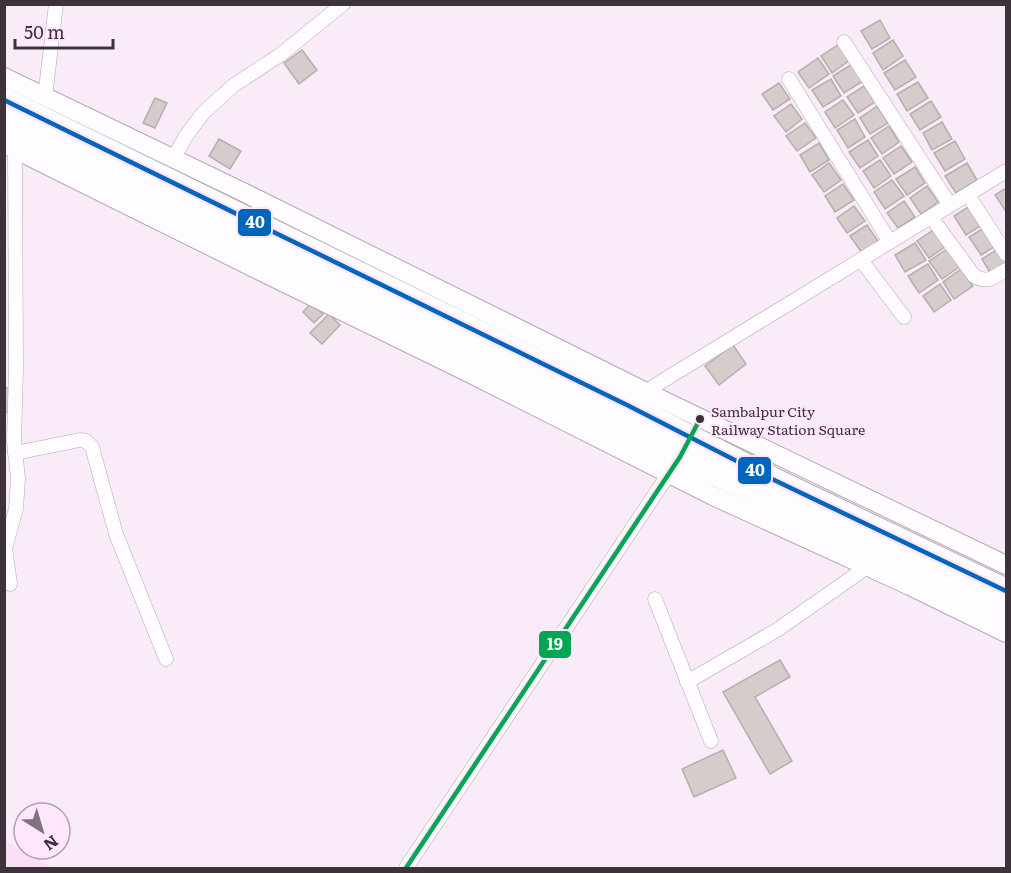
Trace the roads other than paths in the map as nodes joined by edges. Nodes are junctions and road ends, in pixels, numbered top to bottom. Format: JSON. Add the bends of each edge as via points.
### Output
{"nodes":[{"id":1,"x":56,"y":4,"type":"edge"},
{"id":2,"x":344,"y":4,"type":"edge"},
{"id":3,"x":844,"y":42,"type":"dead end"},
{"id":4,"x":4,"y":77,"type":"edge"},
{"id":5,"x":789,"y":79,"type":"dead end"},
{"id":6,"x":45,"y":97,"type":"junction"},
{"id":7,"x":4,"y":100,"type":"edge"},
{"id":8,"x":10,"y":136,"type":"edge"},
{"id":9,"x":173,"y":159,"type":"junction"},
{"id":10,"x":1006,"y":171,"type":"edge"},
{"id":11,"x":968,"y":195,"type":"junction"},
{"id":12,"x":950,"y":206,"type":"junction"},
{"id":13,"x":931,"y":217,"type":"junction"},
{"id":14,"x":890,"y":242,"type":"junction"},
{"id":15,"x":1006,"y":254,"type":"edge"},
{"id":16,"x":861,"y":260,"type":"junction"},
{"id":17,"x":1006,"y":270,"type":"edge"},
{"id":18,"x":904,"y":317,"type":"dead end"},
{"id":19,"x":646,"y":392,"type":"junction"},
{"id":20,"x":12,"y":446,"type":"edge"},
{"id":21,"x":685,"y":447,"type":"junction"},
{"id":22,"x":1006,"y":565,"type":"edge"},
{"id":23,"x":867,"y":567,"type":"junction"},
{"id":24,"x":10,"y":584,"type":"dead end"},
{"id":25,"x":1006,"y":591,"type":"edge"},
{"id":26,"x":655,"y":599,"type":"dead end"},
{"id":27,"x":1006,"y":612,"type":"edge"},
{"id":28,"x":1006,"y":633,"type":"edge"},
{"id":29,"x":166,"y":659,"type":"dead end"},
{"id":30,"x":687,"y":682,"type":"junction"},
{"id":31,"x":711,"y":741,"type":"dead end"},
{"id":32,"x":406,"y":868,"type":"edge"}],
"edges":[{"from":1,"to":6,"type":"street"},
{"from":2,"to":9,"type":"street","via":[[280,55],[234,85],[203,113]]},
{"from":3,"to":12,"type":"street"},
{"from":4,"to":6,"type":"main road"},
{"from":5,"to":14,"type":"street"},
{"from":6,"to":9,"type":"main road"},
{"from":7,"to":21,"type":"highway"},
{"from":8,"to":20,"type":"street","via":[[16,370]]},
{"from":8,"to":21,"type":"highway","via":[[39,140]]},
{"from":9,"to":19,"type":"main road"},
{"from":10,"to":11,"type":"street"},
{"from":11,"to":12,"type":"street"},
{"from":11,"to":15,"type":"street"},
{"from":12,"to":13,"type":"street"},
{"from":13,"to":14,"type":"street"},
{"from":13,"to":17,"type":"street","via":[[974,276],[988,280]]},
{"from":14,"to":16,"type":"street"},
{"from":16,"to":18,"type":"street"},
{"from":16,"to":19,"type":"street"},
{"from":19,"to":21,"type":"main road"},
{"from":20,"to":24,"type":"street","via":[[18,478],[16,509],[5,548]]},
{"from":20,"to":29,"type":"street","via":[[80,440],[92,447],[116,534]]},
{"from":21,"to":22,"type":"main road"},
{"from":21,"to":23,"type":"main road","via":[[713,496]]},
{"from":21,"to":25,"type":"highway","via":[[793,489]]},
{"from":21,"to":27,"type":"highway"},
{"from":21,"to":32,"type":"street"},
{"from":23,"to":28,"type":"main road"},
{"from":23,"to":30,"type":"street","via":[[777,630]]},
{"from":26,"to":30,"type":"street"},
{"from":30,"to":31,"type":"street"}]}
